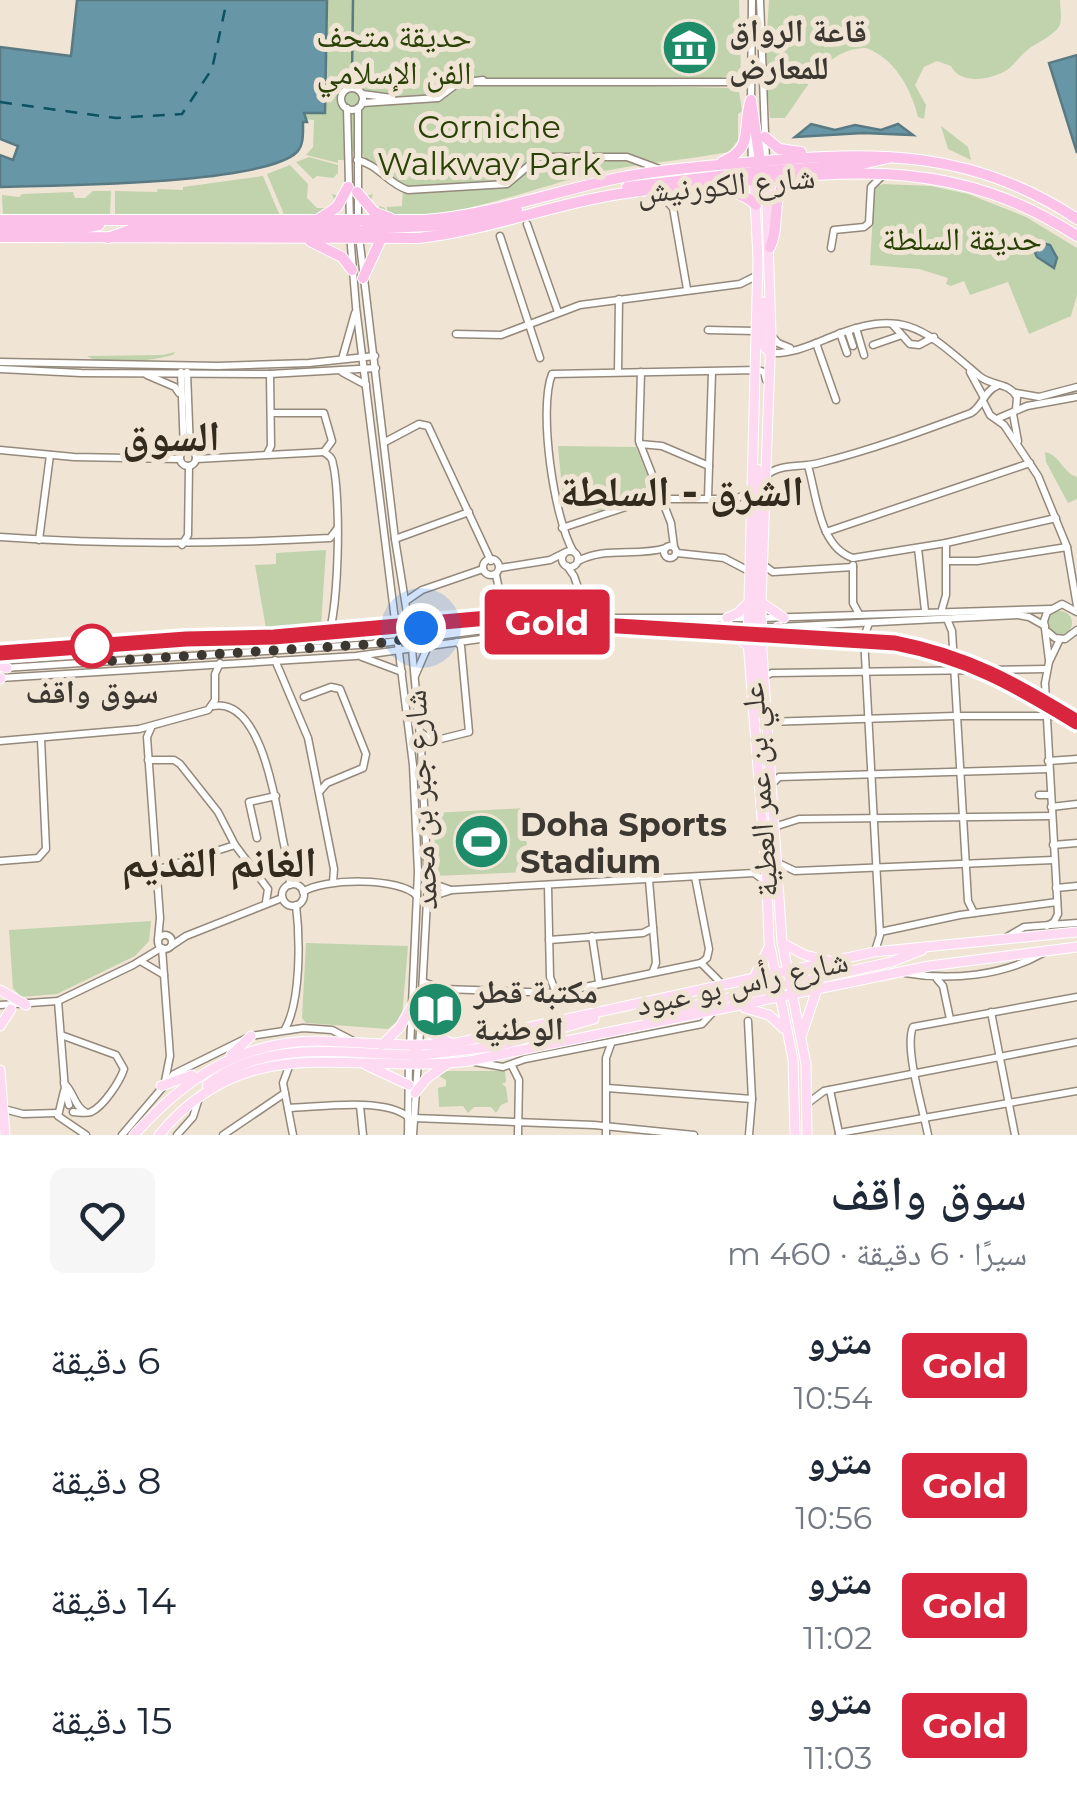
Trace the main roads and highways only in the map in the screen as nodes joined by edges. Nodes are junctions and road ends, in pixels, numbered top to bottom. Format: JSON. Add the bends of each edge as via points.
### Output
{"nodes":[{"id":1,"x":765,"y":137,"type":"road end"},
{"id":2,"x":816,"y":156,"type":"junction"},
{"id":3,"x":893,"y":156,"type":"junction"},
{"id":4,"x":710,"y":166,"type":"junction"},
{"id":5,"x":760,"y":170,"type":"junction"},
{"id":6,"x":790,"y":176,"type":"junction"},
{"id":7,"x":688,"y":187,"type":"junction"},
{"id":8,"x":555,"y":193,"type":"junction"},
{"id":9,"x":588,"y":200,"type":"junction"},
{"id":10,"x":756,"y":205,"type":"junction"},
{"id":11,"x":1077,"y":219,"type":"edge"},
{"id":12,"x":0,"y":220,"type":"edge"},
{"id":13,"x":113,"y":221,"type":"junction"},
{"id":14,"x":313,"y":221,"type":"junction"},
{"id":15,"x":405,"y":221,"type":"junction"},
{"id":16,"x":0,"y":229,"type":"edge"},
{"id":17,"x":354,"y":230,"type":"junction"},
{"id":18,"x":1077,"y":236,"type":"edge"},
{"id":19,"x":0,"y":237,"type":"edge"},
{"id":20,"x":107,"y":239,"type":"junction"},
{"id":21,"x":382,"y":239,"type":"junction"},
{"id":22,"x":309,"y":240,"type":"junction"},
{"id":23,"x":770,"y":247,"type":"junction"},
{"id":24,"x":758,"y":260,"type":"junction"},
{"id":25,"x":352,"y":270,"type":"road end"},
{"id":26,"x":363,"y":278,"type":"road end"},
{"id":27,"x":769,"y":354,"type":"junction"},
{"id":28,"x":752,"y":452,"type":"junction"},
{"id":29,"x":748,"y":597,"type":"junction"},
{"id":30,"x":761,"y":602,"type":"junction"},
{"id":31,"x":754,"y":622,"type":"junction"},
{"id":32,"x":748,"y":646,"type":"junction"},
{"id":33,"x":762,"y":646,"type":"junction"},
{"id":34,"x":767,"y":740,"type":"junction"},
{"id":35,"x":1075,"y":926,"type":"edge"},
{"id":36,"x":769,"y":942,"type":"junction"},
{"id":37,"x":782,"y":942,"type":"junction"},
{"id":38,"x":1077,"y":947,"type":"edge"},
{"id":39,"x":928,"y":948,"type":"junction"},
{"id":40,"x":836,"y":962,"type":"junction"},
{"id":41,"x":787,"y":973,"type":"junction"},
{"id":42,"x":774,"y":976,"type":"junction"},
{"id":43,"x":753,"y":980,"type":"junction"},
{"id":44,"x":0,"y":990,"type":"edge"},
{"id":45,"x":790,"y":990,"type":"junction"},
{"id":46,"x":817,"y":990,"type":"junction"},
{"id":47,"x":777,"y":993,"type":"junction"},
{"id":48,"x":413,"y":1004,"type":"road end"},
{"id":49,"x":26,"y":1005,"type":"road end"},
{"id":50,"x":737,"y":1007,"type":"junction"},
{"id":51,"x":4,"y":1008,"type":"edge"},
{"id":52,"x":615,"y":1010,"type":"junction"},
{"id":53,"x":421,"y":1022,"type":"road end"},
{"id":54,"x":0,"y":1026,"type":"edge"},
{"id":55,"x":630,"y":1028,"type":"junction"},
{"id":56,"x":250,"y":1036,"type":"road end"},
{"id":57,"x":788,"y":1036,"type":"junction"},
{"id":58,"x":802,"y":1037,"type":"junction"},
{"id":59,"x":456,"y":1044,"type":"junction"},
{"id":60,"x":382,"y":1045,"type":"junction"},
{"id":61,"x":414,"y":1055,"type":"junction"},
{"id":62,"x":226,"y":1060,"type":"junction"},
{"id":63,"x":358,"y":1062,"type":"junction"},
{"id":64,"x":448,"y":1064,"type":"junction"},
{"id":65,"x":0,"y":1070,"type":"edge"},
{"id":66,"x":204,"y":1072,"type":"junction"},
{"id":67,"x":163,"y":1084,"type":"road end"},
{"id":68,"x":199,"y":1095,"type":"junction"},
{"id":69,"x":5,"y":1135,"type":"edge"},
{"id":70,"x":135,"y":1135,"type":"edge"},
{"id":71,"x":159,"y":1135,"type":"edge"},
{"id":72,"x":795,"y":1135,"type":"edge"},
{"id":73,"x":807,"y":1135,"type":"edge"}],
"edges":[{"from":1,"to":2,"type":"highway","via":[[781,150]]},
{"from":2,"to":3,"type":"highway","name":"شارع الكورنيش"},
{"from":2,"to":5,"type":"highway","name":"شارع الكورنيش"},
{"from":3,"to":5,"type":"highway"},
{"from":3,"to":11,"type":"highway","name":"شارع الكورنيش","via":[[1002,178]]},
{"from":4,"to":5,"type":"highway","name":"شارع الكورنيش"},
{"from":4,"to":5,"type":"highway","via":[[742,148],[751,96]]},
{"from":4,"to":8,"type":"highway","name":"شارع الكورنيش"},
{"from":5,"to":6,"type":"highway","name":"شارع الكورنيش"},
{"from":5,"to":7,"type":"highway","name":"شارع الكورنيش"},
{"from":5,"to":9,"type":"highway","via":[[657,181]]},
{"from":5,"to":10,"type":"main road","name":"علي بن عمر العطية"},
{"from":5,"to":23,"type":"main road","name":"علي بن عمر العطية"},
{"from":6,"to":18,"type":"highway","name":"شارع الكورنيش","via":[[937,178],[1028,208]]},
{"from":6,"to":23,"type":"highway","via":[[781,186]]},
{"from":7,"to":9,"type":"highway","name":"شارع الكورنيش"},
{"from":7,"to":10,"type":"highway","via":[[733,192]]},
{"from":8,"to":15,"type":"highway","name":"شارع الكورنيش","via":[[457,217]]},
{"from":8,"to":17,"type":"highway","via":[[470,222]]},
{"from":9,"to":21,"type":"highway","name":"شارع الكورنيش","via":[[456,233]]},
{"from":10,"to":24,"type":"main road","name":"علي بن عمر العطية"},
{"from":12,"to":13,"type":"highway","name":"شارع الكورنيش"},
{"from":13,"to":14,"type":"highway","name":"شارع الكورنيش"},
{"from":13,"to":16,"type":"highway"},
{"from":14,"to":15,"type":"highway","via":[[353,190],[378,214]]},
{"from":14,"to":17,"type":"highway","name":"شارع الكورنيش"},
{"from":15,"to":17,"type":"highway","name":"شارع الكورنيش"},
{"from":17,"to":20,"type":"highway","via":[[130,230]]},
{"from":17,"to":21,"type":"highway","name":"شارع الكورنيش"},
{"from":17,"to":22,"type":"highway","name":"شارع الكورنيش"},
{"from":19,"to":20,"type":"highway","name":"شارع الكورنيش"},
{"from":20,"to":22,"type":"highway","name":"شارع الكورنيش"},
{"from":21,"to":26,"type":"highway"},
{"from":22,"to":25,"type":"highway"},
{"from":23,"to":27,"type":"main road","name":"علي بن عمر العطية"},
{"from":24,"to":27,"type":"main road","via":[[762,341]]},
{"from":24,"to":28,"type":"main road","name":"علي بن عمر العطية"},
{"from":27,"to":30,"type":"main road","name":"علي بن عمر العطية"},
{"from":28,"to":29,"type":"main road","name":"علي بن عمر العطية"},
{"from":28,"to":31,"type":"main road","via":[[758,496]]},
{"from":29,"to":31,"type":"main road","name":"علي بن عمر العطية"},
{"from":29,"to":32,"type":"main road","via":[[726,622]]},
{"from":30,"to":31,"type":"main road","name":"علي بن عمر العطية"},
{"from":30,"to":33,"type":"main road","via":[[781,622]]},
{"from":31,"to":32,"type":"main road","name":"علي بن عمر العطية"},
{"from":31,"to":33,"type":"main road","name":"علي بن عمر العطية"},
{"from":31,"to":34,"type":"main road"},
{"from":32,"to":36,"type":"main road","name":"علي بن عمر العطية"},
{"from":33,"to":34,"type":"main road","name":"علي بن عمر العطية"},
{"from":34,"to":37,"type":"main road","name":"علي بن عمر العطية"},
{"from":35,"to":39,"type":"main road","name":"شارع رأس بو عبود"},
{"from":36,"to":42,"type":"main road","name":"علي بن عمر العطية"},
{"from":36,"to":43,"type":"main road"},
{"from":37,"to":40,"type":"main road"},
{"from":37,"to":41,"type":"main road","name":"علي بن عمر العطية"},
{"from":38,"to":46,"type":"main road","name":"شارع رأس بو عبود"},
{"from":39,"to":40,"type":"main road","name":"شارع رأس بو عبود"},
{"from":39,"to":45,"type":"main road"},
{"from":40,"to":41,"type":"main road","name":"شارع رأس بو عبود"},
{"from":41,"to":42,"type":"main road","name":"شارع رأس بو عبود"},
{"from":41,"to":45,"type":"main road","name":"علي بن عمر العطية"},
{"from":41,"to":47,"type":"main road"},
{"from":42,"to":43,"type":"main road","name":"شارع رأس بو عبود"},
{"from":42,"to":47,"type":"main road","name":"علي بن عمر العطية"},
{"from":43,"to":52,"type":"main road","name":"شارع رأس بو عبود"},
{"from":44,"to":49,"type":"main road"},
{"from":45,"to":46,"type":"main road","name":"شارع رأس بو عبود"},
{"from":45,"to":47,"type":"main road","name":"شارع رأس بو عبود"},
{"from":45,"to":58,"type":"main road","name":"علي بن عمر العطية"},
{"from":46,"to":58,"type":"main road"},
{"from":47,"to":50,"type":"main road","name":"شارع رأس بو عبود"},
{"from":47,"to":55,"type":"main road","via":[[678,1009]]},
{"from":47,"to":57,"type":"main road","name":"علي بن عمر العطية"},
{"from":48,"to":60,"type":"main road"},
{"from":50,"to":55,"type":"main road","name":"شارع رأس بو عبود"},
{"from":50,"to":57,"type":"main road","via":[[769,1015]]},
{"from":51,"to":54,"type":"main road"},
{"from":52,"to":59,"type":"main road","name":"شارع رأس بو عبود"},
{"from":52,"to":61,"type":"main road","via":[[499,1046]]},
{"from":53,"to":59,"type":"main road"},
{"from":55,"to":64,"type":"main road","name":"شارع رأس بو عبود"},
{"from":56,"to":62,"type":"main road"},
{"from":57,"to":72,"type":"main road","name":"علي بن عمر العطية"},
{"from":58,"to":73,"type":"main road"},
{"from":59,"to":61,"type":"main road","name":"شارع رأس بو عبود"},
{"from":60,"to":61,"type":"main road"},
{"from":60,"to":62,"type":"main road","via":[[290,1042]]},
{"from":61,"to":63,"type":"main road"},
{"from":61,"to":64,"type":"main road","name":"شارع رأس بو عبود"},
{"from":61,"to":68,"type":"main road","via":[[274,1056],[221,1075]]},
{"from":62,"to":66,"type":"main road"},
{"from":63,"to":64,"type":"main road","via":[[411,1093]]},
{"from":63,"to":68,"type":"main road","via":[[262,1067]]},
{"from":65,"to":69,"type":"main road"},
{"from":66,"to":67,"type":"main road"},
{"from":66,"to":70,"type":"main road"},
{"from":68,"to":71,"type":"main road"}]}
